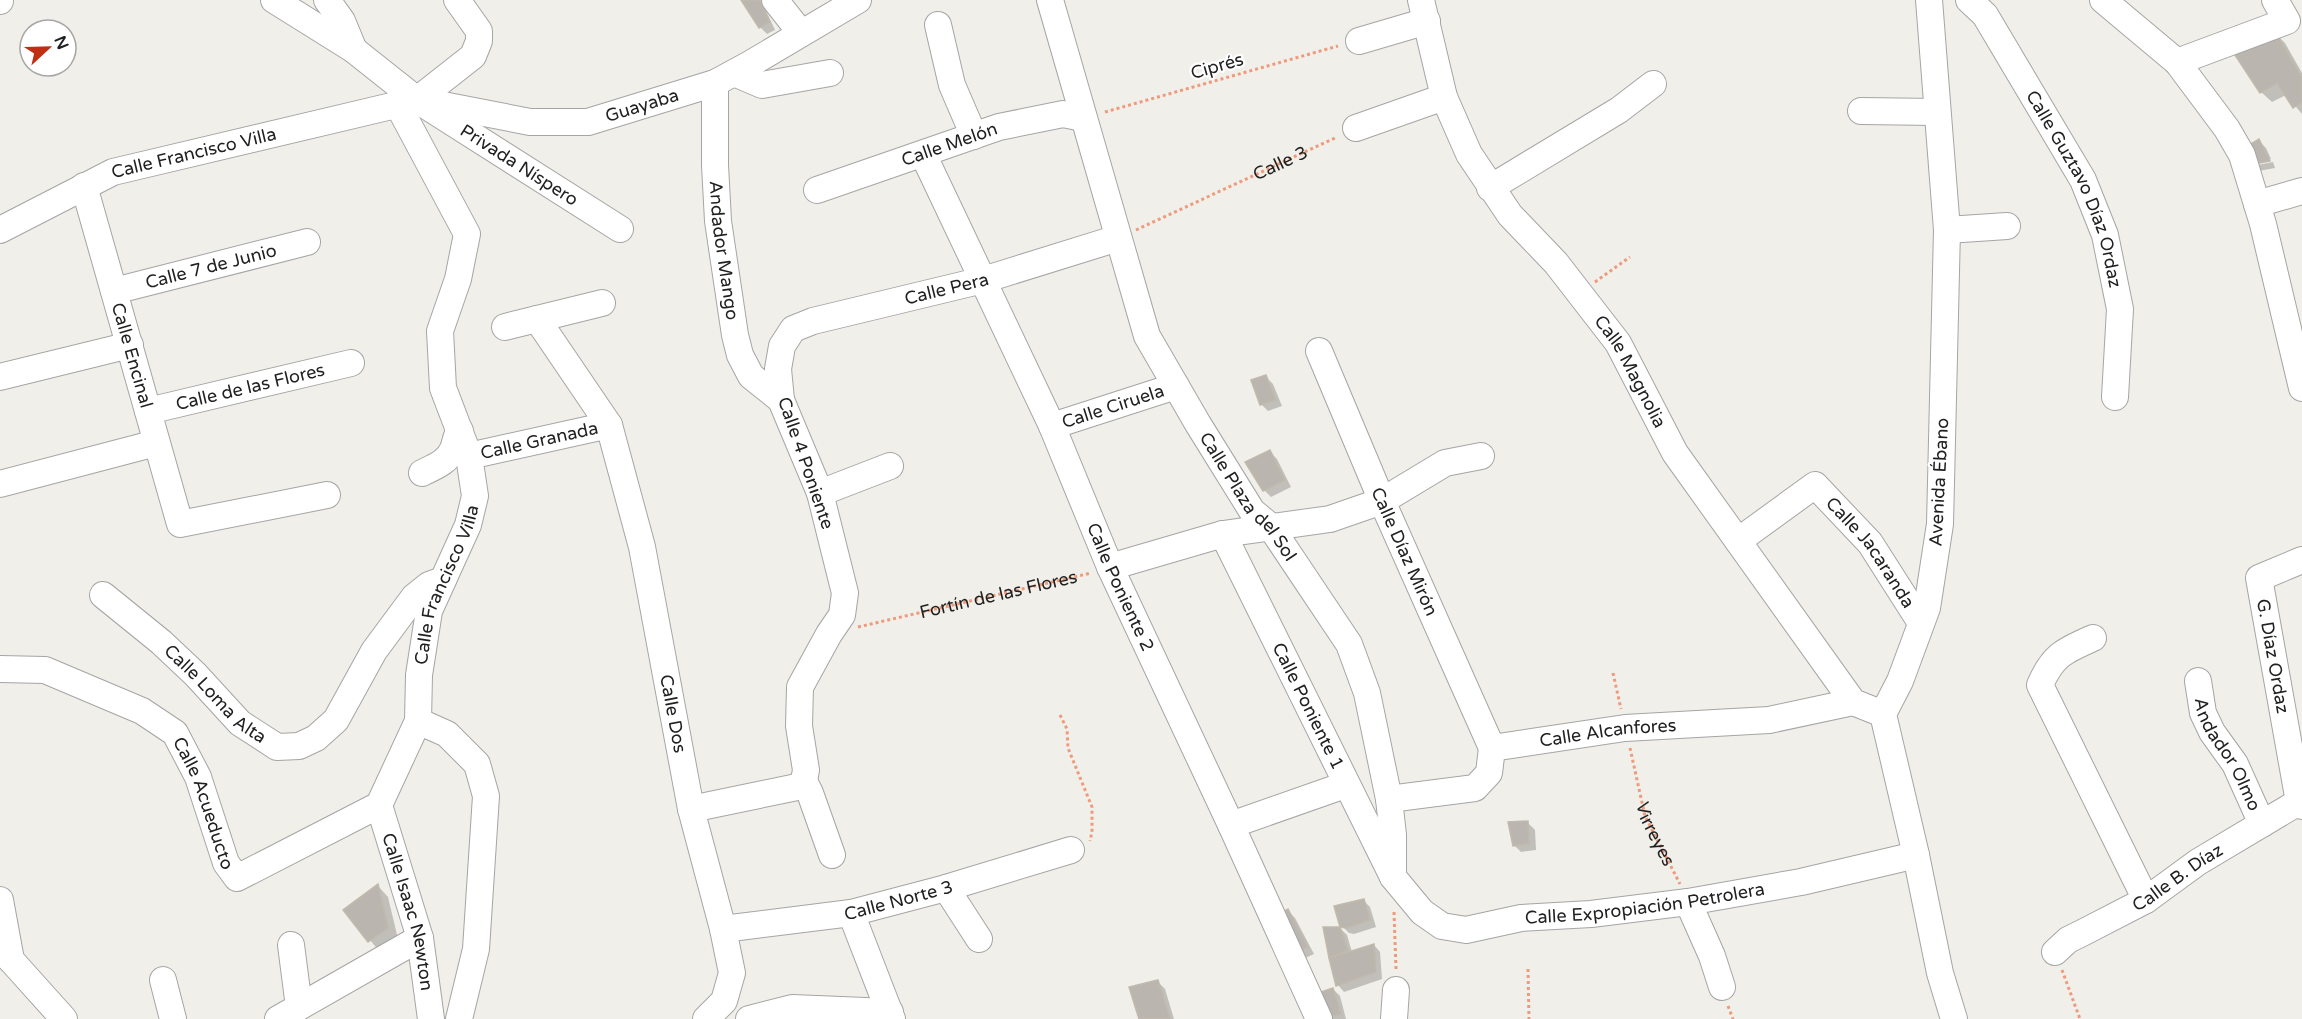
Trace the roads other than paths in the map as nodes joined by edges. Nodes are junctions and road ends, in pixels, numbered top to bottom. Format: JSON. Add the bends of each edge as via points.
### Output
{"nodes":[{"id":1,"x":274,"y":0,"type":"edge"},
{"id":2,"x":327,"y":0,"type":"edge"},
{"id":3,"x":457,"y":0,"type":"edge"},
{"id":4,"x":775,"y":0,"type":"edge"},
{"id":5,"x":1050,"y":0,"type":"edge"},
{"id":6,"x":1929,"y":0,"type":"edge"},
{"id":7,"x":1969,"y":0,"type":"edge"},
{"id":8,"x":2103,"y":0,"type":"edge"},
{"id":9,"x":853,"y":3,"type":"edge"},
{"id":10,"x":2281,"y":10,"type":"edge"},
{"id":11,"x":1424,"y":11,"type":"edge"},
{"id":12,"x":938,"y":25,"type":"dead end"},
{"id":13,"x":801,"y":33,"type":"junction"},
{"id":14,"x":1359,"y":40,"type":"road end"},
{"id":15,"x":354,"y":50,"type":"junction"},
{"id":16,"x":2176,"y":62,"type":"junction"},
{"id":17,"x":830,"y":73,"type":"dead end"},
{"id":18,"x":724,"y":78,"type":"junction"},
{"id":19,"x":1653,"y":84,"type":"dead end"},
{"id":20,"x":1444,"y":97,"type":"junction"},
{"id":21,"x":407,"y":103,"type":"junction"},
{"id":22,"x":1861,"y":111,"type":"dead end"},
{"id":23,"x":1937,"y":112,"type":"junction"},
{"id":24,"x":1083,"y":118,"type":"junction"},
{"id":25,"x":1356,"y":128,"type":"road end"},
{"id":26,"x":974,"y":136,"type":"junction"},
{"id":27,"x":923,"y":154,"type":"junction"},
{"id":28,"x":84,"y":186,"type":"junction"},
{"id":29,"x":1490,"y":188,"type":"junction"},
{"id":30,"x":817,"y":190,"type":"dead end"},
{"id":31,"x":2302,"y":191,"type":"edge"},
{"id":32,"x":2257,"y":204,"type":"junction"},
{"id":33,"x":2007,"y":226,"type":"dead end"},
{"id":34,"x":620,"y":229,"type":"dead end"},
{"id":35,"x":0,"y":230,"type":"edge"},
{"id":36,"x":1947,"y":230,"type":"junction"},
{"id":37,"x":1118,"y":238,"type":"junction"},
{"id":38,"x":307,"y":242,"type":"dead end"},
{"id":39,"x":983,"y":280,"type":"junction"},
{"id":40,"x":114,"y":291,"type":"junction"},
{"id":41,"x":602,"y":303,"type":"dead end"},
{"id":42,"x":537,"y":319,"type":"junction"},
{"id":43,"x":504,"y":327,"type":"dead end"},
{"id":44,"x":130,"y":345,"type":"junction"},
{"id":45,"x":782,"y":346,"type":"joint"},
{"id":46,"x":1319,"y":351,"type":"dead end"},
{"id":47,"x":351,"y":363,"type":"dead end"},
{"id":48,"x":0,"y":377,"type":"edge"},
{"id":49,"x":1176,"y":386,"type":"junction"},
{"id":50,"x":2302,"y":388,"type":"edge"},
{"id":51,"x":2115,"y":397,"type":"dead end"},
{"id":52,"x":782,"y":400,"type":"junction"},
{"id":53,"x":148,"y":411,"type":"junction"},
{"id":54,"x":609,"y":425,"type":"junction"},
{"id":55,"x":1052,"y":426,"type":"junction"},
{"id":56,"x":460,"y":431,"type":"junction"},
{"id":57,"x":156,"y":443,"type":"junction"},
{"id":58,"x":469,"y":456,"type":"junction"},
{"id":59,"x":1481,"y":456,"type":"dead end"},
{"id":60,"x":890,"y":466,"type":"dead end"},
{"id":61,"x":422,"y":473,"type":"dead end"},
{"id":62,"x":0,"y":484,"type":"edge"},
{"id":63,"x":820,"y":494,"type":"junction"},
{"id":64,"x":327,"y":495,"type":"dead end"},
{"id":65,"x":1382,"y":501,"type":"junction"},
{"id":66,"x":1270,"y":526,"type":"junction"},
{"id":67,"x":1223,"y":534,"type":"junction"},
{"id":68,"x":1738,"y":541,"type":"junction"},
{"id":69,"x":2302,"y":560,"type":"edge"},
{"id":70,"x":1110,"y":567,"type":"junction"},
{"id":71,"x":443,"y":580,"type":"junction"},
{"id":72,"x":103,"y":595,"type":"dead end"},
{"id":73,"x":1922,"y":623,"type":"junction"},
{"id":74,"x":2093,"y":638,"type":"dead end"},
{"id":75,"x":0,"y":669,"type":"edge"},
{"id":76,"x":2198,"y":681,"type":"dead end"},
{"id":77,"x":1853,"y":702,"type":"junction"},
{"id":78,"x":1883,"y":714,"type":"junction"},
{"id":79,"x":418,"y":721,"type":"junction"},
{"id":80,"x":1492,"y":748,"type":"junction"},
{"id":81,"x":804,"y":781,"type":"junction"},
{"id":82,"x":1345,"y":785,"type":"junction"},
{"id":83,"x":1389,"y":799,"type":"junction"},
{"id":84,"x":2301,"y":803,"type":"edge"},
{"id":85,"x":379,"y":805,"type":"junction"},
{"id":86,"x":691,"y":809,"type":"junction"},
{"id":87,"x":2262,"y":824,"type":"junction"},
{"id":88,"x":1231,"y":825,"type":"junction"},
{"id":89,"x":1071,"y":850,"type":"road end"},
{"id":90,"x":832,"y":855,"type":"dead end"},
{"id":91,"x":1916,"y":855,"type":"junction"},
{"id":92,"x":1393,"y":877,"type":"junction"},
{"id":93,"x":946,"y":888,"type":"junction"},
{"id":94,"x":0,"y":900,"type":"edge"},
{"id":95,"x":2146,"y":900,"type":"junction"},
{"id":96,"x":1688,"y":902,"type":"junction"},
{"id":97,"x":851,"y":914,"type":"junction"},
{"id":98,"x":723,"y":929,"type":"junction"},
{"id":99,"x":420,"y":938,"type":"junction"},
{"id":100,"x":979,"y":939,"type":"dead end"},
{"id":101,"x":291,"y":945,"type":"dead end"},
{"id":102,"x":2055,"y":952,"type":"road end"},
{"id":103,"x":6,"y":961,"type":"edge"},
{"id":104,"x":163,"y":980,"type":"dead end"},
{"id":105,"x":1722,"y":987,"type":"dead end"},
{"id":106,"x":1396,"y":990,"type":"road end"},
{"id":107,"x":715,"y":1010,"type":"edge"},
{"id":108,"x":288,"y":1013,"type":"edge"},
{"id":109,"x":891,"y":1015,"type":"edge"},
{"id":110,"x":64,"y":1019,"type":"edge"},
{"id":111,"x":173,"y":1019,"type":"edge"},
{"id":112,"x":431,"y":1019,"type":"edge"},
{"id":113,"x":459,"y":1019,"type":"edge"},
{"id":114,"x":749,"y":1019,"type":"edge"},
{"id":115,"x":1319,"y":1019,"type":"edge"},
{"id":116,"x":1394,"y":1019,"type":"edge"},
{"id":117,"x":1954,"y":1019,"type":"edge"}],
"edges":[{"from":1,"to":15,"type":"street","name":"Privada Níspero"},
{"from":2,"to":15,"type":"street","via":[[342,21]]},
{"from":3,"to":21,"type":"street","via":[[479,31],[477,48],[473,56]]},
{"from":4,"to":13,"type":"street"},
{"from":5,"to":24,"type":"street","name":"Calle Plaza del Sol"},
{"from":6,"to":23,"type":"street","name":"Avenida Ébano"},
{"from":7,"to":51,"type":"street","name":"Calle Guztavo Díaz Ordaz","via":[[1985,15],[2083,180],[2105,235],[2120,309]]},
{"from":8,"to":16,"type":"street"},
{"from":9,"to":13,"type":"street","name":"Guayaba"},
{"from":10,"to":16,"type":"street"},
{"from":11,"to":14,"type":"street"},
{"from":11,"to":20,"type":"street","name":"Calle Magnolia"},
{"from":12,"to":26,"type":"street","via":[[952,85]]},
{"from":13,"to":18,"type":"street","name":"Guayaba"},
{"from":15,"to":21,"type":"street","name":"Privada Níspero"},
{"from":16,"to":32,"type":"street","via":[[2242,155]]},
{"from":17,"to":18,"type":"street","via":[[762,85]]},
{"from":18,"to":21,"type":"street","name":"Guayaba","via":[[588,122],[530,122]]},
{"from":18,"to":52,"type":"street","name":"Andador Mango","via":[[715,165],[718,221],[735,335],[751,376]]},
{"from":19,"to":29,"type":"street","via":[[1619,110]]},
{"from":20,"to":25,"type":"street"},
{"from":20,"to":29,"type":"street","name":"Calle Magnolia","via":[[1468,154]]},
{"from":21,"to":28,"type":"street","name":"Calle Francisco Villa","via":[[113,172]]},
{"from":21,"to":34,"type":"street","name":"Privada Níspero"},
{"from":21,"to":56,"type":"street","name":"Calle Francisco Villa","via":[[467,234],[458,279],[440,331],[443,388]]},
{"from":22,"to":23,"type":"street"},
{"from":23,"to":36,"type":"street","name":"Avenida Ébano"},
{"from":24,"to":26,"type":"street","name":"Calle Melón","via":[[1063,114],[1042,116]]},
{"from":24,"to":37,"type":"street","name":"Calle Plaza del Sol"},
{"from":26,"to":27,"type":"street","name":"Calle Melón"},
{"from":27,"to":30,"type":"street","name":"Calle Melón"},
{"from":27,"to":39,"type":"street","name":"Calle Poniente 2"},
{"from":28,"to":35,"type":"street","name":"Calle Francisco Villa"},
{"from":28,"to":40,"type":"street","name":"Calle Encinal"},
{"from":29,"to":68,"type":"street","name":"Calle Magnolia","via":[[1556,263],[1618,343],[1675,453]]},
{"from":31,"to":32,"type":"street"},
{"from":32,"to":50,"type":"street"},
{"from":33,"to":36,"type":"street"},
{"from":36,"to":73,"type":"street","name":"Avenida Ébano","via":[[1940,524]]},
{"from":37,"to":39,"type":"street","name":"Calle Pera"},
{"from":37,"to":49,"type":"street","name":"Calle Plaza del Sol","via":[[1147,336]]},
{"from":38,"to":40,"type":"street","name":"Calle 7 de Junio"},
{"from":39,"to":45,"type":"street","name":"Calle Pera","via":[[813,321],[792,329]]},
{"from":39,"to":55,"type":"street","name":"Calle Poniente 2"},
{"from":40,"to":44,"type":"street","name":"Calle Encinal"},
{"from":41,"to":42,"type":"street"},
{"from":42,"to":43,"type":"street"},
{"from":42,"to":54,"type":"street"},
{"from":44,"to":48,"type":"street"},
{"from":44,"to":53,"type":"street","name":"Calle Encinal"},
{"from":45,"to":52,"type":"street","name":"Calle 4 Poniente","via":[[778,369]]},
{"from":46,"to":65,"type":"street","name":"Calle Díaz Mirón"},
{"from":47,"to":53,"type":"street","name":"Calle de las Flores"},
{"from":49,"to":55,"type":"street","name":"Calle Ciruela"},
{"from":49,"to":66,"type":"street","name":"Calle Plaza del Sol","via":[[1252,511]]},
{"from":52,"to":63,"type":"street","name":"Calle 4 Poniente"},
{"from":53,"to":57,"type":"street","name":"Calle Encinal"},
{"from":54,"to":58,"type":"street","name":"Calle Granada"},
{"from":54,"to":86,"type":"street","name":"Calle Dos","via":[[642,547]]},
{"from":55,"to":70,"type":"street","name":"Calle Poniente 2"},
{"from":56,"to":58,"type":"street","name":"Calle Francisco Villa"},
{"from":56,"to":61,"type":"street","via":[[448,458]]},
{"from":57,"to":62,"type":"street"},
{"from":57,"to":64,"type":"street","name":"Calle Encinal","via":[[180,524]]},
{"from":58,"to":71,"type":"street","name":"Calle Francisco Villa","via":[[475,496],[468,525]]},
{"from":59,"to":65,"type":"street","via":[[1445,463]]},
{"from":60,"to":63,"type":"street"},
{"from":63,"to":81,"type":"street","name":"Calle 4 Poniente","via":[[846,593],[842,615],[800,687]]},
{"from":65,"to":66,"type":"street","via":[[1330,519]]},
{"from":65,"to":80,"type":"street","name":"Calle Díaz Mirón"},
{"from":66,"to":67,"type":"street"},
{"from":66,"to":83,"type":"street","name":"Calle Plaza del Sol","via":[[1349,644],[1367,693]]},
{"from":67,"to":70,"type":"street"},
{"from":67,"to":82,"type":"street","name":"Calle Poniente 1"},
{"from":68,"to":73,"type":"street","name":"Calle Jacaranda","via":[[1815,485],[1870,543]]},
{"from":68,"to":77,"type":"street","name":"Calle Magnolia"},
{"from":69,"to":84,"type":"street","name":"G. Díaz Ordaz","via":[[2259,578]]},
{"from":70,"to":88,"type":"street","name":"Calle Poniente 2"},
{"from":71,"to":72,"type":"street","name":"Calle Loma Alta","via":[[414,597],[374,651],[336,720],[316,738],[299,746],[277,747],[240,723],[161,642]]},
{"from":71,"to":79,"type":"street","name":"Calle Francisco Villa","via":[[429,611],[419,675]]},
{"from":73,"to":78,"type":"street","name":"Avenida Ébano"},
{"from":74,"to":95,"type":"street","via":[[2067,649],[2048,666],[2040,685]]},
{"from":75,"to":85,"type":"street","name":"Calle Acueducto","via":[[45,669],[142,711],[175,733],[198,777],[226,863],[237,878]]},
{"from":76,"to":87,"type":"street","name":"Andador Olmo","via":[[2203,713],[2235,764]]},
{"from":77,"to":78,"type":"street"},
{"from":77,"to":80,"type":"street","name":"Calle Alcanfores","via":[[1769,720],[1625,728]]},
{"from":78,"to":91,"type":"street"},
{"from":79,"to":85,"type":"street"},
{"from":79,"to":113,"type":"street","via":[[447,734],[477,764],[486,796],[476,949]]},
{"from":80,"to":83,"type":"street","via":[[1488,773],[1475,788]]},
{"from":81,"to":86,"type":"street","via":[[797,788]]},
{"from":81,"to":90,"type":"street"},
{"from":82,"to":88,"type":"street"},
{"from":82,"to":92,"type":"street","name":"Calle Poniente 1"},
{"from":83,"to":92,"type":"street","name":"Calle Plaza del Sol"},
{"from":84,"to":87,"type":"street","name":"Calle B. Díaz"},
{"from":85,"to":99,"type":"street","name":"Calle Isaac Newton"},
{"from":86,"to":98,"type":"street","name":"Calle Dos"},
{"from":87,"to":95,"type":"street","name":"Calle B. Díaz","via":[[2198,862]]},
{"from":88,"to":115,"type":"street","name":"Calle Poniente 2"},
{"from":89,"to":93,"type":"street","name":"Calle Norte 3"},
{"from":91,"to":96,"type":"street","name":"Calle Expropiación Petrolera","via":[[1801,882]]},
{"from":91,"to":117,"type":"street","via":[[1940,973]]},
{"from":92,"to":96,"type":"street","name":"Calle Expropiación Petrolera","via":[[1422,912],[1442,926],[1466,930],[1521,918]]},
{"from":93,"to":97,"type":"street","name":"Calle Norte 3"},
{"from":93,"to":100,"type":"street"},
{"from":94,"to":103,"type":"street"},
{"from":95,"to":102,"type":"street","name":"Calle B. Díaz","via":[[2068,940]]},
{"from":96,"to":105,"type":"street"},
{"from":97,"to":98,"type":"street","name":"Calle Norte 3"},
{"from":97,"to":109,"type":"street"},
{"from":98,"to":107,"type":"street","name":"Calle Dos","via":[[732,973]]},
{"from":99,"to":108,"type":"street"},
{"from":99,"to":112,"type":"street","name":"Calle Isaac Newton"},
{"from":101,"to":108,"type":"street"},
{"from":103,"to":110,"type":"street"},
{"from":104,"to":111,"type":"street"},
{"from":106,"to":116,"type":"street"},
{"from":109,"to":114,"type":"street","via":[[792,1008]]}]}
